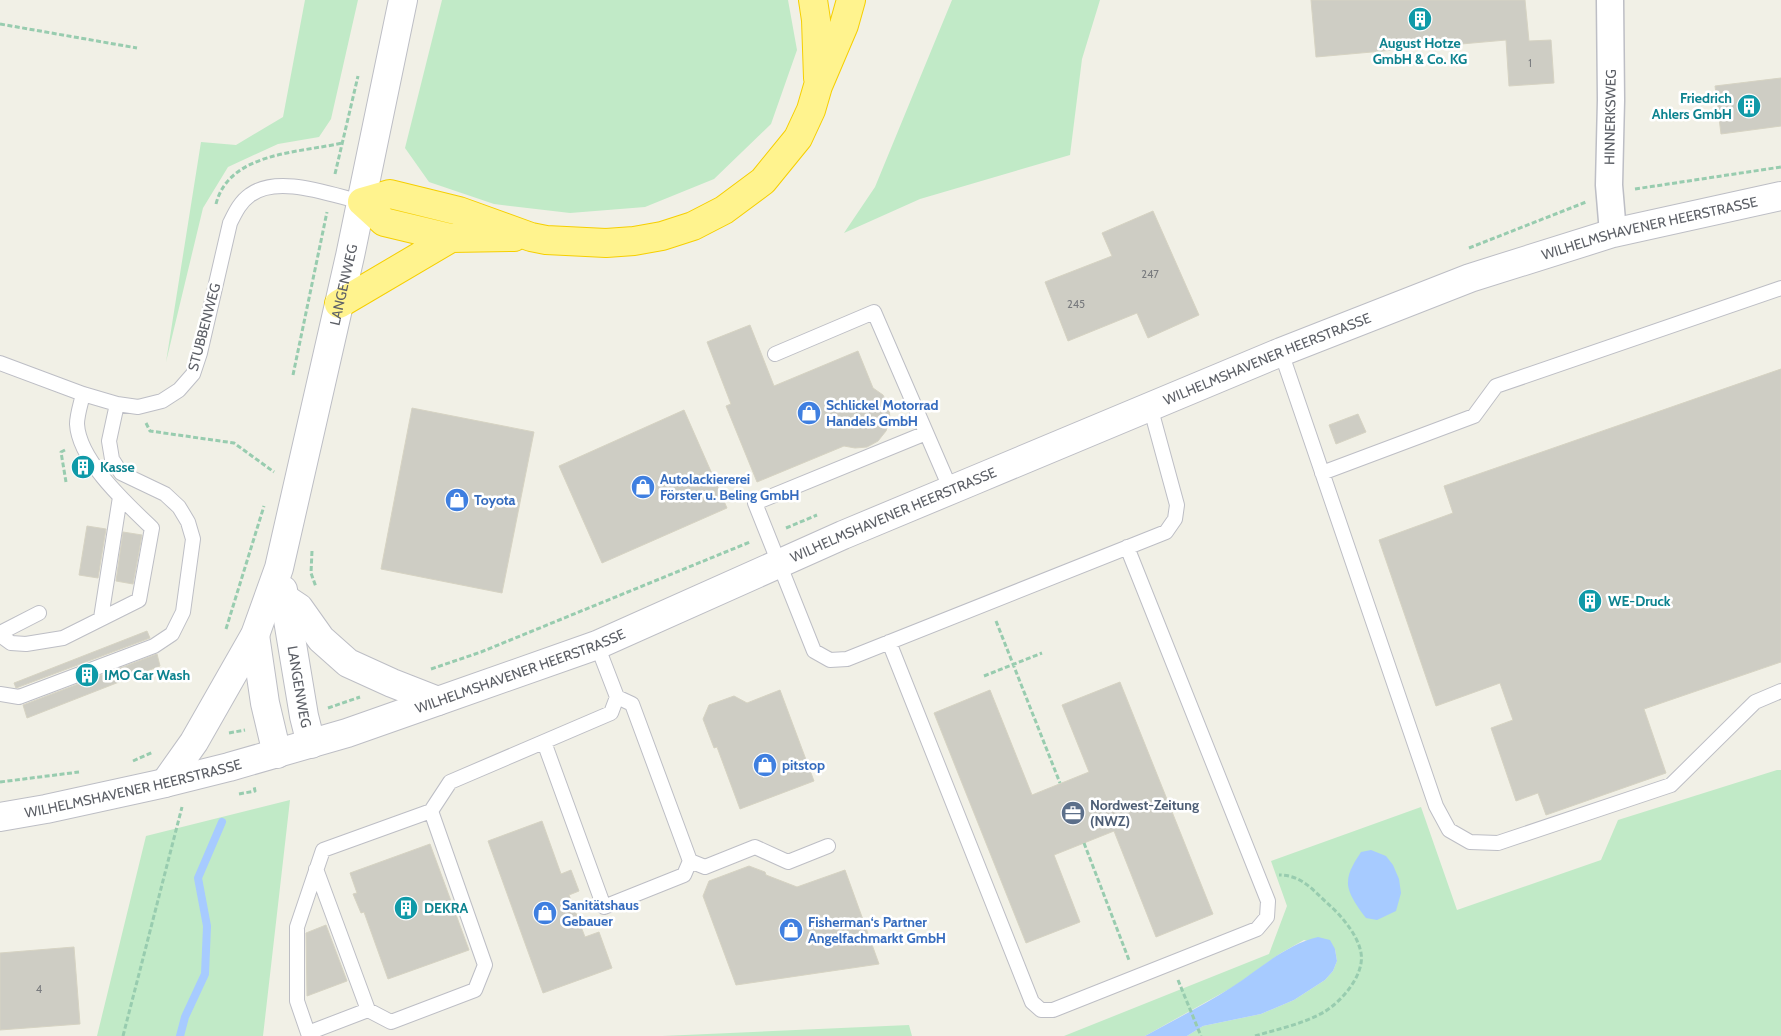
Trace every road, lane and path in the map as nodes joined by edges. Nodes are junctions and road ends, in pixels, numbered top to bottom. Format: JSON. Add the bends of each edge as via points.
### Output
{"nodes":[{"id":1,"x":403,"y":0,"type":"edge"},
{"id":2,"x":813,"y":0,"type":"edge"},
{"id":3,"x":851,"y":0,"type":"edge"},
{"id":4,"x":1610,"y":0,"type":"edge"},
{"id":5,"x":0,"y":24,"type":"edge"},
{"id":6,"x":137,"y":48,"type":"dead end"},
{"id":7,"x":360,"y":66,"type":"dead end"},
{"id":8,"x":818,"y":86,"type":"junction"},
{"id":9,"x":1781,"y":167,"type":"edge"},
{"id":10,"x":1609,"y":193,"type":"junction"},
{"id":11,"x":330,"y":194,"type":"junction"},
{"id":12,"x":1781,"y":196,"type":"edge"},
{"id":13,"x":362,"y":202,"type":"junction"},
{"id":14,"x":1613,"y":233,"type":"junction"},
{"id":15,"x":531,"y":237,"type":"junction"},
{"id":16,"x":451,"y":238,"type":"junction"},
{"id":17,"x":1467,"y":249,"type":"dead end"},
{"id":18,"x":1781,"y":288,"type":"edge"},
{"id":19,"x":339,"y":304,"type":"junction"},
{"id":20,"x":1281,"y":352,"type":"junction"},
{"id":21,"x":775,"y":354,"type":"dead end"},
{"id":22,"x":0,"y":363,"type":"edge"},
{"id":23,"x":293,"y":376,"type":"dead end"},
{"id":24,"x":83,"y":394,"type":"junction"},
{"id":25,"x":118,"y":404,"type":"junction"},
{"id":26,"x":1150,"y":406,"type":"junction"},
{"id":27,"x":138,"y":407,"type":"junction"},
{"id":28,"x":926,"y":433,"type":"junction"},
{"id":29,"x":276,"y":462,"type":"dead end"},
{"id":30,"x":274,"y":472,"type":"junction"},
{"id":31,"x":1322,"y":473,"type":"junction"},
{"id":32,"x":271,"y":481,"type":"dead end"},
{"id":33,"x":951,"y":490,"type":"junction"},
{"id":34,"x":120,"y":497,"type":"junction"},
{"id":35,"x":266,"y":498,"type":"dead end"},
{"id":36,"x":822,"y":513,"type":"dead end"},
{"id":37,"x":767,"y":535,"type":"junction"},
{"id":38,"x":312,"y":545,"type":"dead end"},
{"id":39,"x":1127,"y":547,"type":"junction"},
{"id":40,"x":779,"y":564,"type":"junction"},
{"id":41,"x":279,"y":568,"type":"junction"},
{"id":42,"x":318,"y":591,"type":"dead end"},
{"id":43,"x":284,"y":598,"type":"junction"},
{"id":44,"x":988,"y":602,"type":"junction"},
{"id":45,"x":39,"y":613,"type":"dead end"},
{"id":46,"x":101,"y":618,"type":"junction"},
{"id":47,"x":224,"y":633,"type":"dead end"},
{"id":48,"x":0,"y":634,"type":"edge"},
{"id":49,"x":255,"y":635,"type":"junction"},
{"id":50,"x":889,"y":642,"type":"junction"},
{"id":51,"x":597,"y":645,"type":"junction"},
{"id":52,"x":1042,"y":652,"type":"dead end"},
{"id":53,"x":1013,"y":664,"type":"junction"},
{"id":54,"x":984,"y":676,"type":"dead end"},
{"id":55,"x":392,"y":683,"type":"junction"},
{"id":56,"x":1781,"y":691,"type":"edge"},
{"id":57,"x":0,"y":694,"type":"edge"},
{"id":58,"x":618,"y":697,"type":"junction"},
{"id":59,"x":438,"y":701,"type":"junction"},
{"id":60,"x":304,"y":716,"type":"junction"},
{"id":61,"x":269,"y":725,"type":"junction"},
{"id":62,"x":194,"y":742,"type":"junction"},
{"id":63,"x":544,"y":742,"type":"junction"},
{"id":64,"x":311,"y":744,"type":"junction"},
{"id":65,"x":155,"y":751,"type":"dead end"},
{"id":66,"x":277,"y":754,"type":"junction"},
{"id":67,"x":131,"y":762,"type":"dead end"},
{"id":68,"x":82,"y":772,"type":"dead end"},
{"id":69,"x":0,"y":782,"type":"edge"},
{"id":70,"x":165,"y":783,"type":"junction"},
{"id":71,"x":1060,"y":783,"type":"dead end"},
{"id":72,"x":182,"y":806,"type":"dead end"},
{"id":73,"x":431,"y":811,"type":"junction"},
{"id":74,"x":0,"y":816,"type":"edge"},
{"id":75,"x":1084,"y":843,"type":"dead end"},
{"id":76,"x":828,"y":846,"type":"dead end"},
{"id":77,"x":690,"y":861,"type":"junction"},
{"id":78,"x":316,"y":869,"type":"junction"},
{"id":79,"x":1259,"y":879,"type":"junction"},
{"id":80,"x":1136,"y":977,"type":"junction"},
{"id":81,"x":1186,"y":1000,"type":"dead end"},
{"id":82,"x":368,"y":1010,"type":"junction"},
{"id":83,"x":123,"y":1036,"type":"edge"},
{"id":84,"x":1202,"y":1036,"type":"edge"},
{"id":85,"x":1255,"y":1036,"type":"edge"}],
"edges":[{"from":1,"to":13,"type":"street","name":"LANGENWEG"},
{"from":2,"to":8,"type":"highway"},
{"from":3,"to":8,"type":"highway"},
{"from":4,"to":10,"type":"street","name":"HINNERKSWEG"},
{"from":5,"to":6,"type":"path"},
{"from":7,"to":11,"type":"path"},
{"from":8,"to":15,"type":"highway","via":[[798,138],[763,181],[724,210],[693,226],[634,241],[606,243]]},
{"from":9,"to":10,"type":"path"},
{"from":10,"to":14,"type":"street","name":"HINNERKSWEG"},
{"from":10,"to":17,"type":"path"},
{"from":11,"to":13,"type":"lane","name":"STUBBENWEG"},
{"from":11,"to":23,"type":"path"},
{"from":11,"to":27,"type":"lane","name":"STUBBENWEG","via":[[290,185],[271,186],[261,188],[238,206],[230,223],[193,374],[179,390],[162,401]]},
{"from":12,"to":14,"type":"street","name":"WILHELMSHAVENER HEERSTRASSE"},
{"from":13,"to":15,"type":"highway","via":[[390,194],[459,210]]},
{"from":13,"to":16,"type":"highway","via":[[384,222]]},
{"from":13,"to":19,"type":"street","name":"LANGENWEG"},
{"from":14,"to":20,"type":"street","name":"WILHELMSHAVENER HEERSTRASSE","via":[[1470,278]]},
{"from":15,"to":16,"type":"highway"},
{"from":16,"to":19,"type":"highway"},
{"from":18,"to":31,"type":"lane","via":[[1496,386],[1474,416]]},
{"from":19,"to":41,"type":"street","name":"LANGENWEG"},
{"from":20,"to":26,"type":"street","name":"WILHELMSHAVENER HEERSTRASSE"},
{"from":20,"to":31,"type":"lane"},
{"from":21,"to":28,"type":"lane","via":[[874,312]]},
{"from":22,"to":24,"type":"lane","name":"STUBBENWEG"},
{"from":24,"to":25,"type":"lane","name":"STUBBENWEG"},
{"from":24,"to":34,"type":"lane","via":[[77,423],[80,440],[97,470]]},
{"from":25,"to":27,"type":"lane","name":"STUBBENWEG"},
{"from":25,"to":57,"type":"lane","via":[[109,441],[112,459],[121,473],[165,494],[179,507],[188,522],[193,539],[183,612],[172,634],[154,646],[20,697]]},
{"from":26,"to":33,"type":"street","name":"WILHELMSHAVENER HEERSTRASSE"},
{"from":26,"to":39,"type":"lane","via":[[1177,505],[1175,519],[1166,532]]},
{"from":27,"to":30,"type":"path","via":[[150,431],[234,443]]},
{"from":28,"to":33,"type":"lane"},
{"from":28,"to":37,"type":"lane","via":[[755,503]]},
{"from":29,"to":30,"type":"path"},
{"from":30,"to":32,"type":"path"},
{"from":31,"to":56,"type":"lane","via":[[1436,806],[1449,830],[1470,842],[1498,843],[1671,785],[1755,702]]},
{"from":33,"to":40,"type":"street","name":"WILHELMSHAVENER HEERSTRASSE"},
{"from":34,"to":46,"type":"lane"},
{"from":34,"to":46,"type":"lane","via":[[152,528],[139,600]]},
{"from":35,"to":47,"type":"path"},
{"from":36,"to":37,"type":"path"},
{"from":37,"to":40,"type":"lane"},
{"from":37,"to":55,"type":"path","via":[[481,652]]},
{"from":38,"to":42,"type":"path","via":[[312,573]]},
{"from":39,"to":44,"type":"lane"},
{"from":39,"to":79,"type":"lane"},
{"from":40,"to":50,"type":"lane","via":[[814,651],[830,660],[847,658]]},
{"from":40,"to":51,"type":"street","name":"WILHELMSHAVENER HEERSTRASSE"},
{"from":41,"to":43,"type":"street","name":"LANGENWEG"},
{"from":41,"to":49,"type":"street","name":"LANGENWEG"},
{"from":43,"to":55,"type":"street","via":[[299,608],[321,639],[348,663]]},
{"from":43,"to":60,"type":"street","name":"LANGENWEG"},
{"from":44,"to":50,"type":"lane"},
{"from":44,"to":53,"type":"path"},
{"from":45,"to":48,"type":"lane"},
{"from":46,"to":48,"type":"lane","via":[[62,638],[26,644],[12,643]]},
{"from":49,"to":61,"type":"street","name":"LANGENWEG"},
{"from":49,"to":62,"type":"street","name":"LANGENWEG"},
{"from":50,"to":80,"type":"lane","via":[[1032,1002],[1041,1010],[1053,1010]]},
{"from":51,"to":58,"type":"lane"},
{"from":51,"to":59,"type":"street","name":"WILHELMSHAVENER HEERSTRASSE"},
{"from":52,"to":53,"type":"path"},
{"from":53,"to":54,"type":"path"},
{"from":53,"to":71,"type":"path"},
{"from":55,"to":59,"type":"street"},
{"from":55,"to":60,"type":"path"},
{"from":58,"to":63,"type":"lane","via":[[611,713]]},
{"from":58,"to":77,"type":"lane","via":[[632,704]]},
{"from":59,"to":64,"type":"street","name":"WILHELMSHAVENER HEERSTRASSE"},
{"from":60,"to":64,"type":"street","name":"LANGENWEG"},
{"from":61,"to":62,"type":"path"},
{"from":61,"to":66,"type":"street","name":"LANGENWEG"},
{"from":62,"to":70,"type":"street","name":"LANGENWEG"},
{"from":63,"to":73,"type":"lane","via":[[450,782]]},
{"from":63,"to":77,"type":"lane","via":[[604,907],[684,875]]},
{"from":64,"to":66,"type":"street","name":"WILHELMSHAVENER HEERSTRASSE"},
{"from":65,"to":67,"type":"path"},
{"from":66,"to":70,"type":"street","name":"WILHELMSHAVENER HEERSTRASSE"},
{"from":68,"to":69,"type":"path"},
{"from":70,"to":74,"type":"street","name":"WILHELMSHAVENER HEERSTRASSE","via":[[46,810]]},
{"from":72,"to":83,"type":"path"},
{"from":73,"to":78,"type":"lane","via":[[322,850]]},
{"from":73,"to":82,"type":"lane","via":[[485,965],[475,990],[391,1022]]},
{"from":75,"to":80,"type":"path"},
{"from":76,"to":77,"type":"lane","via":[[788,862],[755,847],[706,867]]},
{"from":78,"to":82,"type":"lane"},
{"from":78,"to":82,"type":"lane","via":[[297,927],[297,1002],[308,1033]]},
{"from":79,"to":80,"type":"lane","via":[[1268,901],[1266,917],[1257,929]]},
{"from":79,"to":85,"type":"path","via":[[1270,875],[1301,879],[1334,908],[1354,934],[1362,954],[1359,975],[1325,1011]]},
{"from":81,"to":84,"type":"path"}]}
